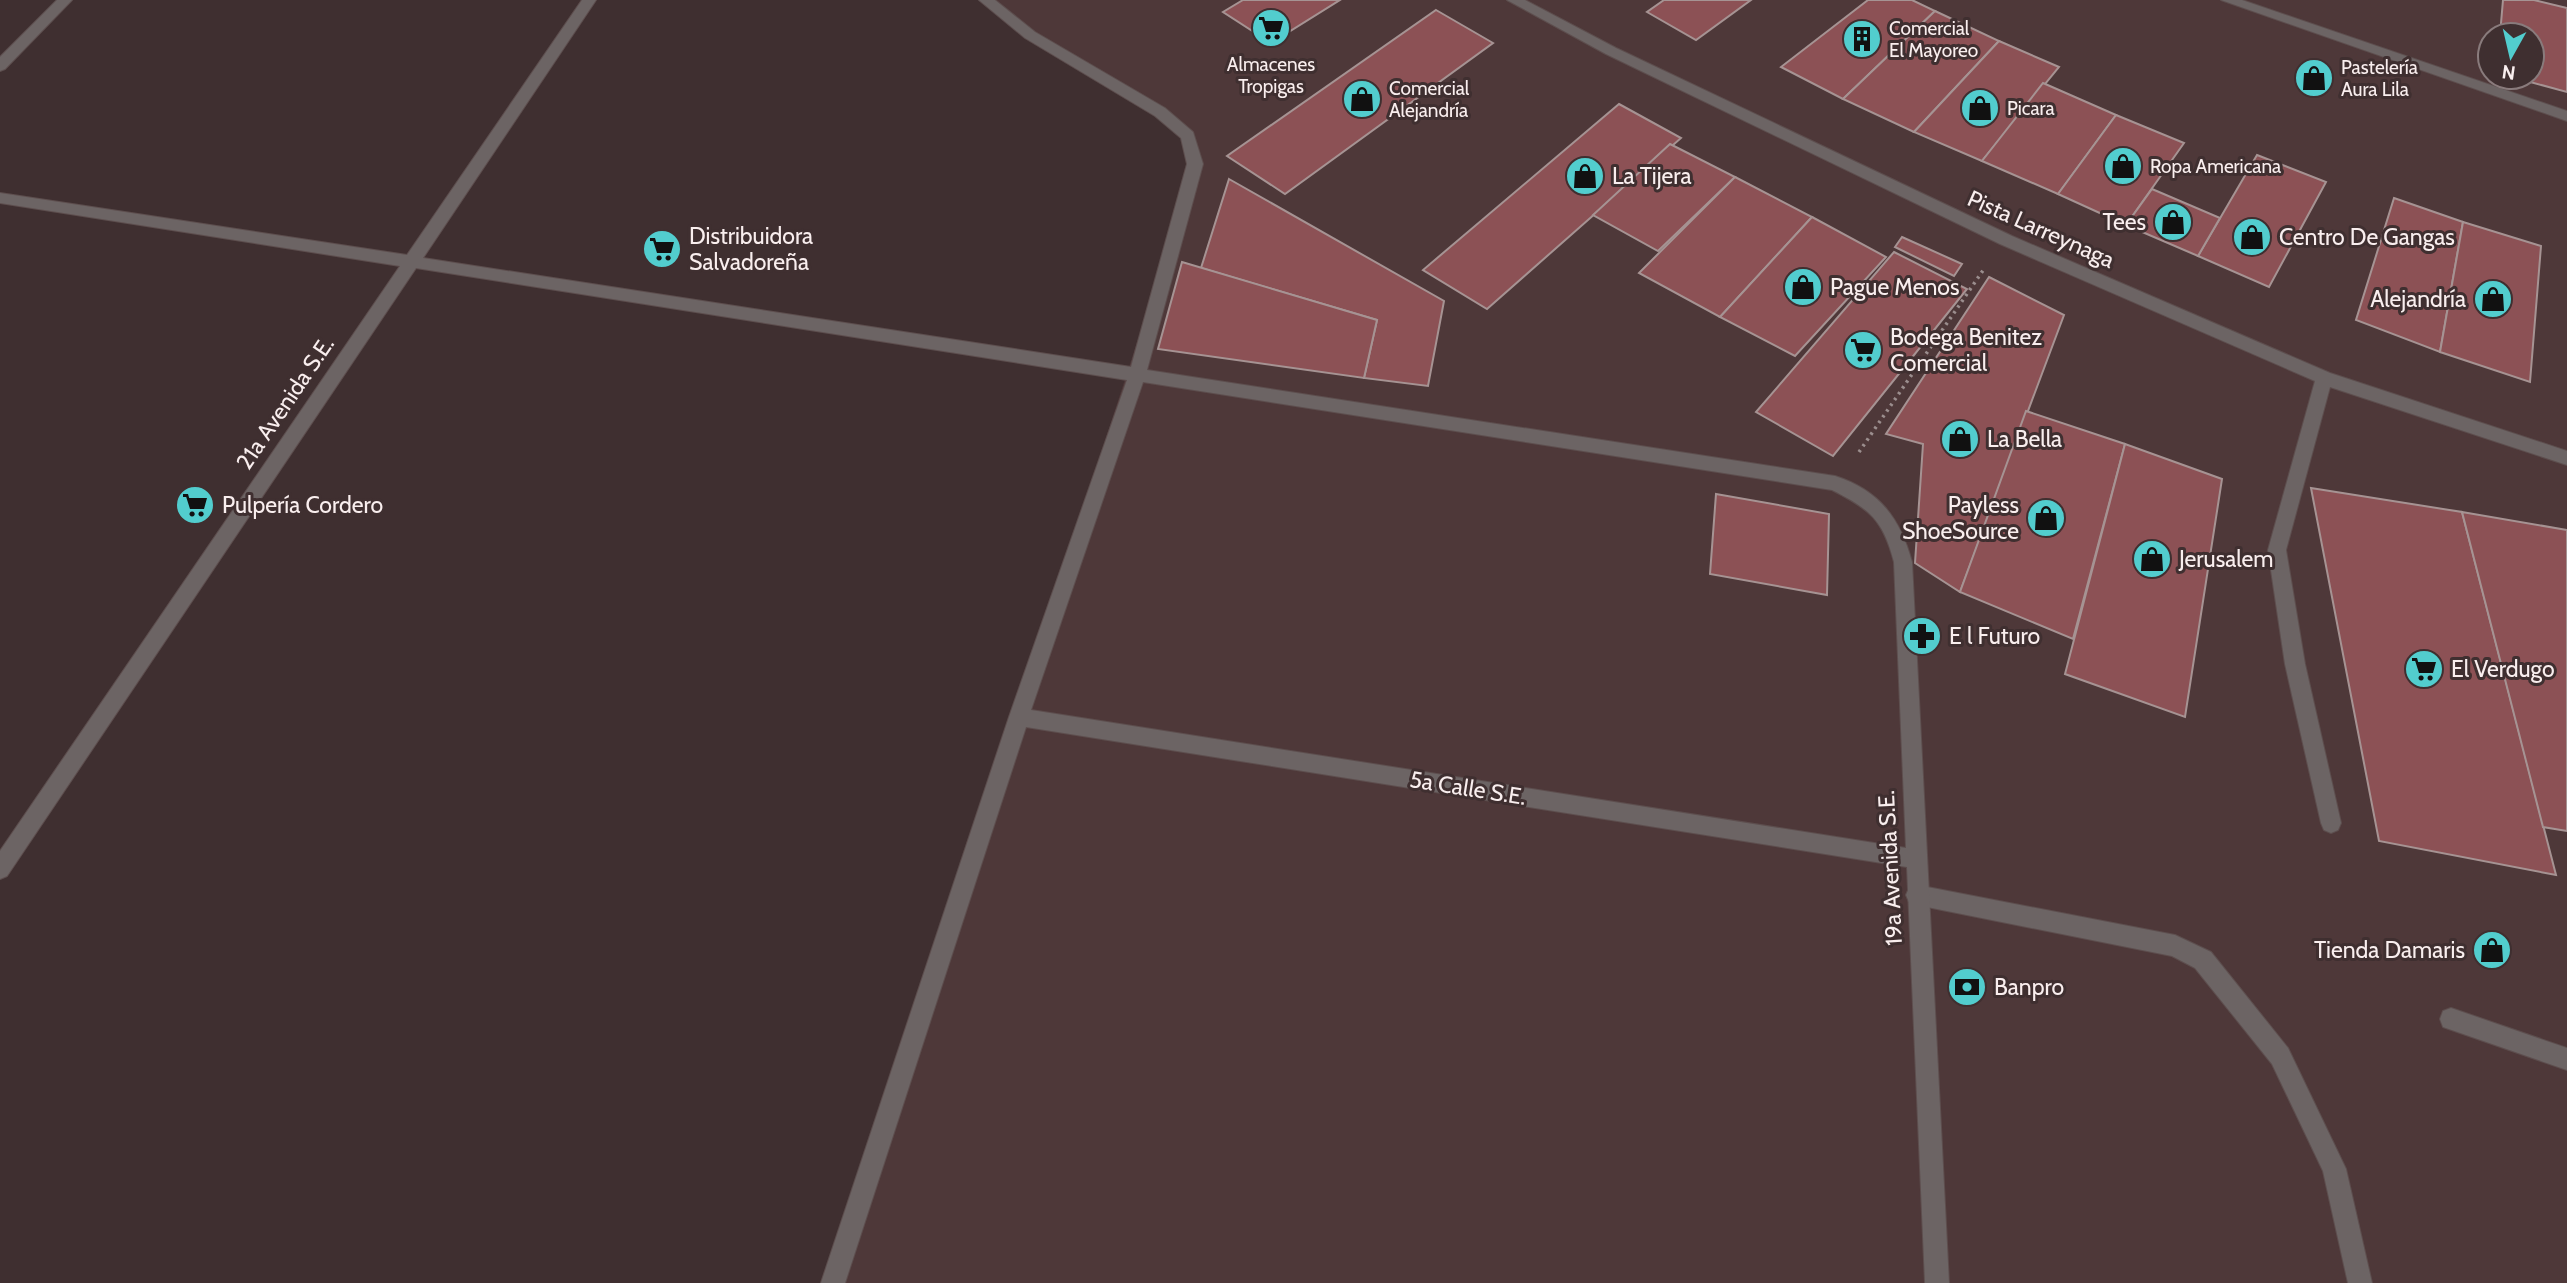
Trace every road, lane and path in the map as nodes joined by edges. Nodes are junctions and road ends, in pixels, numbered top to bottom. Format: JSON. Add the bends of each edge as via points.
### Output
{"nodes":[{"id":1,"x":65,"y":0,"type":"edge"},
{"id":2,"x":589,"y":0,"type":"edge"},
{"id":3,"x":986,"y":0,"type":"edge"},
{"id":4,"x":1514,"y":0,"type":"edge"},
{"id":5,"x":2228,"y":0,"type":"edge"},
{"id":6,"x":0,"y":66,"type":"edge"},
{"id":7,"x":2567,"y":116,"type":"edge"},
{"id":8,"x":0,"y":198,"type":"edge"},
{"id":9,"x":2006,"y":240,"type":"junction"},
{"id":10,"x":409,"y":263,"type":"junction"},
{"id":11,"x":1138,"y":372,"type":"junction"},
{"id":12,"x":2324,"y":378,"type":"junction"},
{"id":13,"x":2567,"y":458,"type":"edge"},
{"id":14,"x":1835,"y":483,"type":"junction"},
{"id":15,"x":1019,"y":717,"type":"junction"},
{"id":16,"x":2331,"y":823,"type":"dead end"},
{"id":17,"x":1916,"y":859,"type":"junction"},
{"id":18,"x":0,"y":869,"type":"edge"},
{"id":19,"x":1917,"y":895,"type":"junction"},
{"id":20,"x":2451,"y":1019,"type":"dead end"},
{"id":21,"x":2567,"y":1059,"type":"edge"},
{"id":22,"x":833,"y":1283,"type":"edge"},
{"id":23,"x":1937,"y":1283,"type":"edge"},
{"id":24,"x":2360,"y":1283,"type":"edge"}],
"edges":[{"from":1,"to":6,"type":"street"},
{"from":2,"to":10,"type":"street","name":"21a Avenida S.E."},
{"from":3,"to":11,"type":"street","via":[[1030,35],[1160,112],[1188,136],[1195,164]]},
{"from":4,"to":9,"type":"street","name":"Pista Larreynaga"},
{"from":5,"to":7,"type":"street"},
{"from":8,"to":10,"type":"street"},
{"from":9,"to":12,"type":"street","name":"Pista Larreynaga"},
{"from":9,"to":14,"type":"path"},
{"from":10,"to":11,"type":"street"},
{"from":10,"to":18,"type":"street","name":"21a Avenida S.E."},
{"from":11,"to":14,"type":"street","name":"19a Avenida S.E."},
{"from":11,"to":15,"type":"street"},
{"from":12,"to":13,"type":"street","name":"Pista Larreynaga"},
{"from":12,"to":16,"type":"street","via":[[2277,550],[2295,664]]},
{"from":14,"to":17,"type":"street","name":"19a Avenida S.E.","via":[[1872,501],[1895,529],[1903,562]]},
{"from":15,"to":17,"type":"street","name":"5a Calle S.E."},
{"from":15,"to":22,"type":"street"},
{"from":17,"to":19,"type":"street","name":"19a Avenida S.E."},
{"from":19,"to":23,"type":"street","name":"19a Avenida S.E."},
{"from":19,"to":24,"type":"street","via":[[2175,946],[2203,960],[2280,1056],[2334,1169]]},
{"from":20,"to":21,"type":"street"}]}
